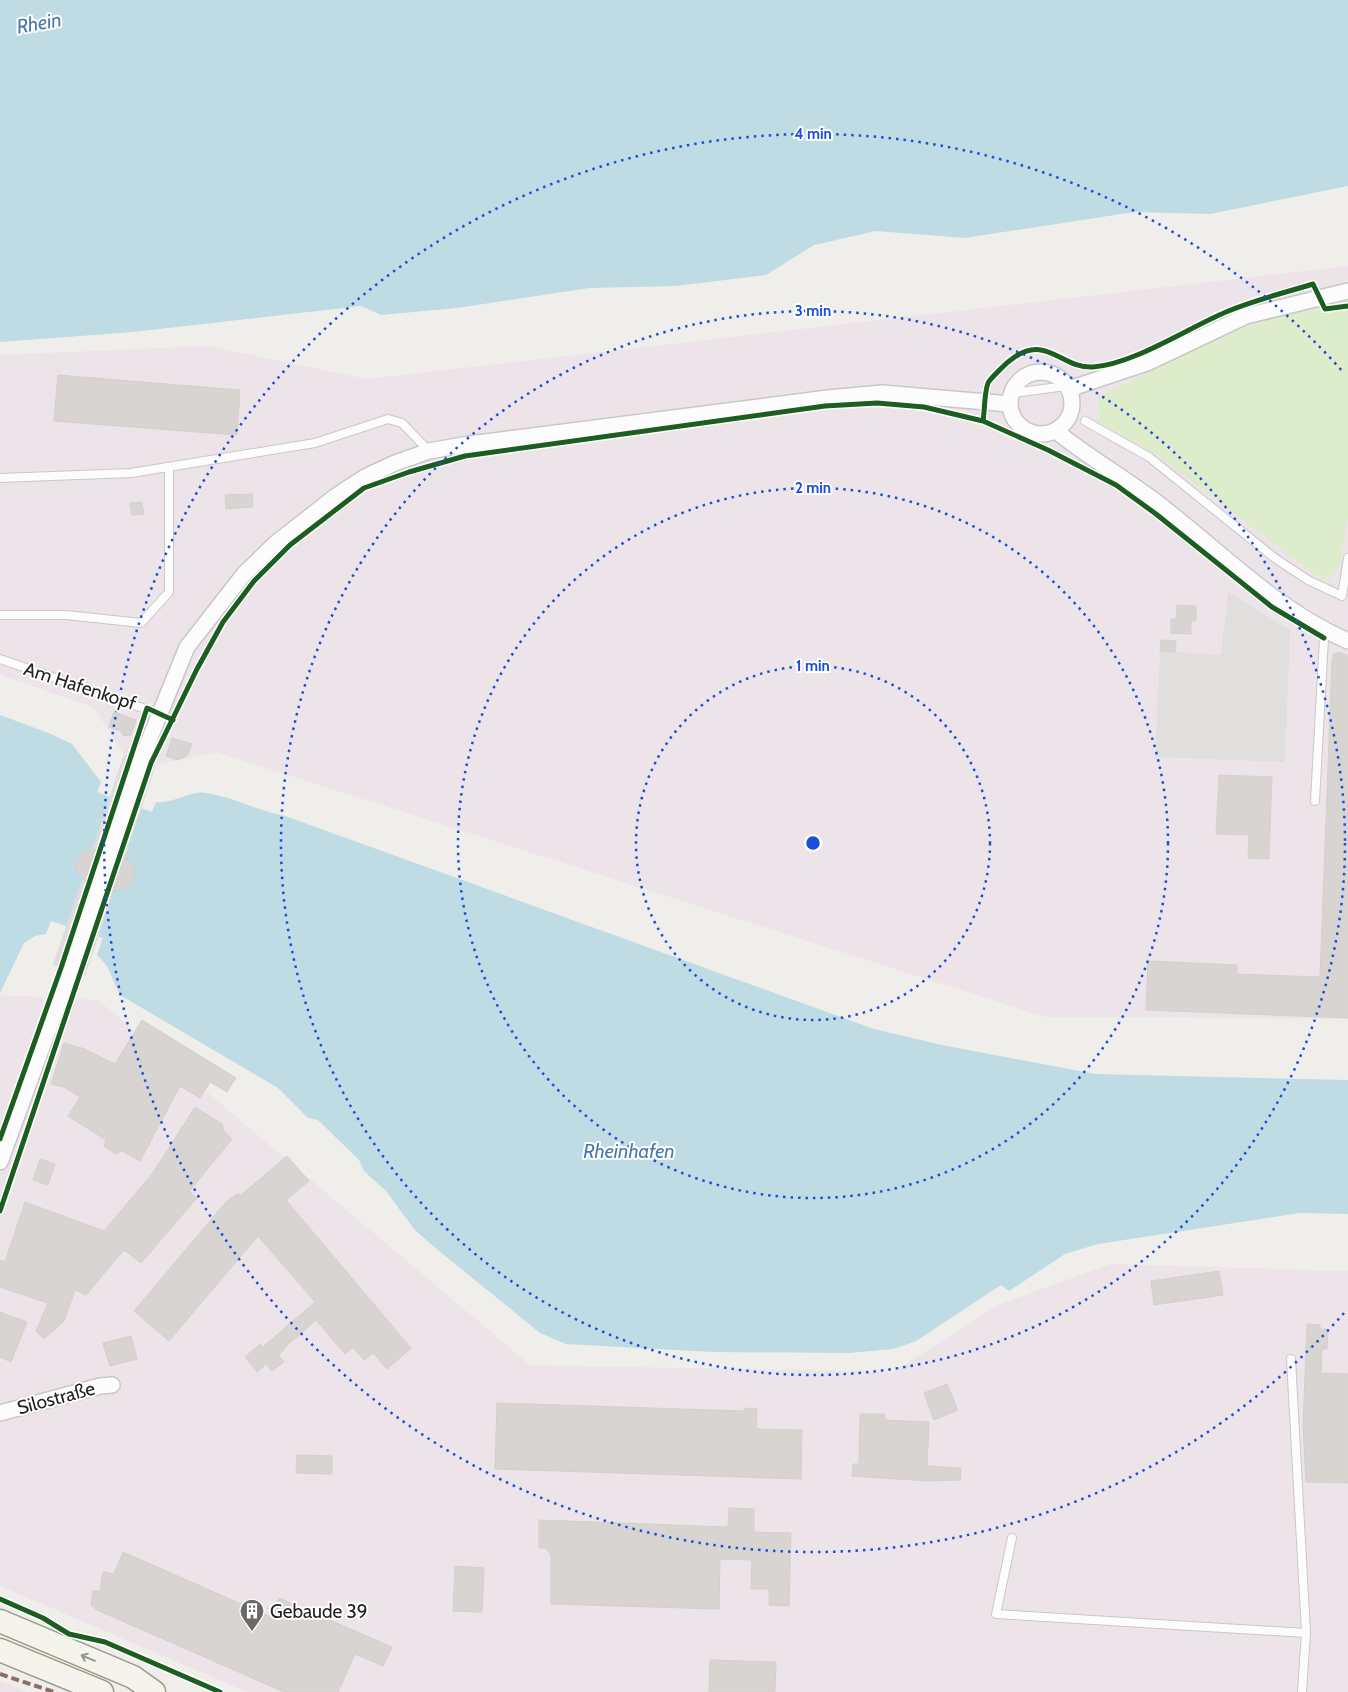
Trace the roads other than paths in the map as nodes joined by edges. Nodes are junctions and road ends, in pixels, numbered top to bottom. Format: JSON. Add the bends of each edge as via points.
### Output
{"nodes":[{"id":1,"x":1348,"y":290,"type":"edge"},
{"id":2,"x":1067,"y":387,"type":"junction"},
{"id":3,"x":1012,"y":398,"type":"junction"},
{"id":4,"x":1085,"y":421,"type":"dead end"},
{"id":5,"x":1056,"y":431,"type":"junction"},
{"id":6,"x":429,"y":451,"type":"junction"},
{"id":7,"x":169,"y":467,"type":"junction"},
{"id":8,"x":0,"y":478,"type":"edge"},
{"id":9,"x":1348,"y":558,"type":"edge"},
{"id":10,"x":0,"y":615,"type":"edge"},
{"id":11,"x":1329,"y":633,"type":"junction"},
{"id":12,"x":1348,"y":642,"type":"edge"},
{"id":13,"x":0,"y":659,"type":"edge"},
{"id":14,"x":160,"y":714,"type":"junction"},
{"id":15,"x":1315,"y":801,"type":"dead end"},
{"id":16,"x":0,"y":1162,"type":"edge"},
{"id":17,"x":1291,"y":1359,"type":"dead end"},
{"id":18,"x":112,"y":1385,"type":"dead end"},
{"id":19,"x":0,"y":1413,"type":"edge"},
{"id":20,"x":1012,"y":1538,"type":"dead end"},
{"id":21,"x":0,"y":1622,"type":"edge"},
{"id":22,"x":1306,"y":1632,"type":"junction"},
{"id":23,"x":0,"y":1650,"type":"edge"},
{"id":24,"x":102,"y":1692,"type":"edge"},
{"id":25,"x":154,"y":1692,"type":"edge"},
{"id":26,"x":1302,"y":1692,"type":"edge"}],
"edges":[{"from":1,"to":2,"type":"street","via":[[1246,316],[1148,363]]},
{"from":2,"to":3,"type":"street","via":[[1056,376],[1036,373],[1022,379]]},
{"from":2,"to":5,"type":"street","via":[[1072,404],[1070,416]]},
{"from":3,"to":5,"type":"street","via":[[1012,415],[1027,431],[1040,434]]},
{"from":3,"to":6,"type":"street","via":[[882,393],[837,397]]},
{"from":4,"to":9,"type":"lane","via":[[1149,457],[1276,560],[1342,596]]},
{"from":5,"to":11,"type":"street","via":[[1081,452],[1165,508],[1261,588]]},
{"from":6,"to":7,"type":"lane","via":[[402,423],[388,419],[315,444]]},
{"from":6,"to":14,"type":"street","via":[[366,477],[336,496],[250,568],[187,647]]},
{"from":7,"to":8,"type":"lane","via":[[131,473]]},
{"from":7,"to":10,"type":"lane","via":[[169,592],[141,623],[66,615]]},
{"from":11,"to":12,"type":"street"},
{"from":11,"to":15,"type":"lane","via":[[1324,638]]},
{"from":13,"to":14,"type":"lane","name":"Am Hafenkopf"},
{"from":14,"to":16,"type":"street"},
{"from":17,"to":22,"type":"lane"},
{"from":18,"to":19,"type":"street","name":"Silostraße"},
{"from":20,"to":22,"type":"lane","via":[[996,1614]]},
{"from":25,"to":21,"type":"main road","one_way":true,"via":[[132,1677]]},
{"from":22,"to":26,"type":"lane"},
{"from":23,"to":24,"type":"main road"}]}
